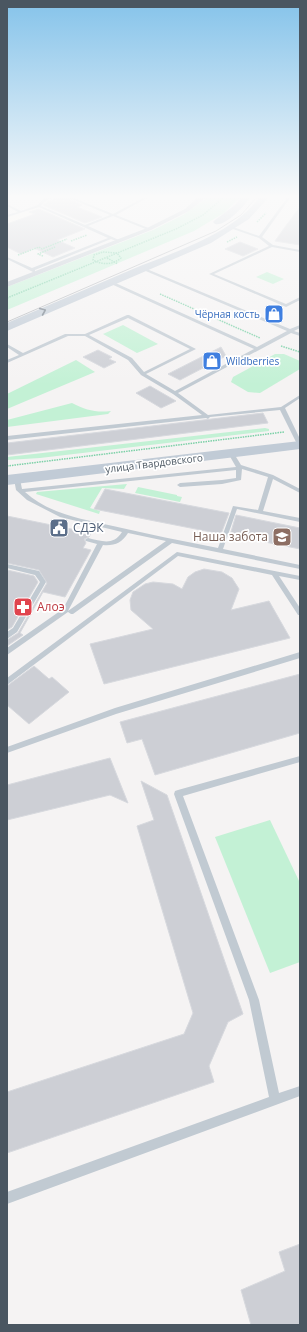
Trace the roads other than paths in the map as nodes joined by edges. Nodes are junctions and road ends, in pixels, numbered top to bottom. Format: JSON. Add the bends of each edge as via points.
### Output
{"nodes":[{"id":1,"x":12,"y":260,"type":"edge"},
{"id":2,"x":60,"y":260,"type":"edge"},
{"id":3,"x":65,"y":260,"type":"edge"},
{"id":4,"x":161,"y":260,"type":"edge"},
{"id":5,"x":241,"y":260,"type":"edge"},
{"id":6,"x":142,"y":268,"type":"junction"},
{"id":7,"x":35,"y":271,"type":"junction"},
{"id":8,"x":110,"y":282,"type":"junction"},
{"id":9,"x":8,"y":284,"type":"edge"},
{"id":10,"x":300,"y":298,"type":"edge"},
{"id":11,"x":300,"y":326,"type":"edge"},
{"id":12,"x":7,"y":327,"type":"edge"},
{"id":13,"x":290,"y":331,"type":"junction"},
{"id":14,"x":86,"y":335,"type":"junction"},
{"id":15,"x":300,"y":335,"type":"edge"},
{"id":16,"x":7,"y":345,"type":"edge"},
{"id":17,"x":258,"y":349,"type":"junction"},
{"id":18,"x":23,"y":355,"type":"junction"},
{"id":19,"x":7,"y":362,"type":"edge"},
{"id":20,"x":143,"y":374,"type":"junction"},
{"id":21,"x":175,"y":393,"type":"junction"},
{"id":22,"x":300,"y":396,"type":"edge"},
{"id":23,"x":282,"y":408,"type":"junction"},
{"id":24,"x":208,"y":417,"type":"junction"},
{"id":25,"x":7,"y":438,"type":"edge"},
{"id":26,"x":300,"y":444,"type":"edge"},
{"id":27,"x":236,"y":462,"type":"junction"},
{"id":28,"x":271,"y":476,"type":"junction"},
{"id":29,"x":15,"y":483,"type":"edge"},
{"id":30,"x":180,"y":485,"type":"dead end"},
{"id":31,"x":300,"y":491,"type":"edge"},
{"id":32,"x":260,"y":512,"type":"junction"},
{"id":33,"x":300,"y":520,"type":"edge"},
{"id":34,"x":126,"y":531,"type":"junction"},
{"id":35,"x":88,"y":540,"type":"dead end"},
{"id":36,"x":170,"y":541,"type":"junction"},
{"id":37,"x":101,"y":542,"type":"junction"},
{"id":38,"x":220,"y":550,"type":"junction"},
{"id":39,"x":7,"y":566,"type":"edge"},
{"id":40,"x":300,"y":567,"type":"edge"},
{"id":41,"x":274,"y":573,"type":"junction"},
{"id":42,"x":300,"y":578,"type":"edge"},
{"id":43,"x":70,"y":612,"type":"dead end"},
{"id":44,"x":300,"y":612,"type":"edge"},
{"id":45,"x":7,"y":636,"type":"edge"},
{"id":46,"x":7,"y":652,"type":"edge"},
{"id":47,"x":300,"y":655,"type":"edge"},
{"id":48,"x":7,"y":682,"type":"edge"},
{"id":49,"x":7,"y":750,"type":"edge"},
{"id":50,"x":300,"y":759,"type":"edge"},
{"id":51,"x":300,"y":1091,"type":"edge"},
{"id":52,"x":275,"y":1099,"type":"junction"},
{"id":53,"x":7,"y":1198,"type":"edge"}],
"edges":[{"from":1,"to":7,"type":"lane"},
{"from":2,"to":7,"type":"lane"},
{"from":3,"to":7,"type":"street"},
{"from":4,"to":6,"type":"main road"},
{"from":5,"to":10,"type":"lane","via":[[211,274],[286,306]]},
{"from":6,"to":8,"type":"main road"},
{"from":6,"to":13,"type":"lane"},
{"from":7,"to":9,"type":"street"},
{"from":12,"to":8,"type":"main road","one_way":true},
{"from":8,"to":17,"type":"lane"},
{"from":11,"to":13,"type":"lane"},
{"from":13,"to":15,"type":"lane"},
{"from":13,"to":17,"type":"lane"},
{"from":14,"to":18,"type":"lane","via":[[67,335]]},
{"from":14,"to":20,"type":"lane","via":[[130,359]]},
{"from":14,"to":20,"type":"lane","via":[[128,316],[194,349]]},
{"from":16,"to":18,"type":"lane"},
{"from":17,"to":21,"type":"lane"},
{"from":18,"to":19,"type":"lane"},
{"from":20,"to":21,"type":"lane"},
{"from":21,"to":24,"type":"lane"},
{"from":22,"to":23,"type":"lane"},
{"from":23,"to":24,"type":"lane"},
{"from":23,"to":26,"type":"lane"},
{"from":24,"to":25,"type":"lane"},
{"from":26,"to":27,"type":"main road","name":"улица Твардовского"},
{"from":27,"to":28,"type":"lane"},
{"from":27,"to":29,"type":"main road","name":"улица Твардовского"},
{"from":27,"to":30,"type":"lane","via":[[238,479]]},
{"from":28,"to":31,"type":"lane"},
{"from":28,"to":32,"type":"lane"},
{"from":29,"to":34,"type":"lane","via":[[29,499],[62,516]]},
{"from":32,"to":33,"type":"lane"},
{"from":32,"to":38,"type":"lane","via":[[236,507]]},
{"from":34,"to":36,"type":"lane"},
{"from":34,"to":37,"type":"lane","via":[[123,538],[116,543]]},
{"from":35,"to":37,"type":"lane"},
{"from":36,"to":38,"type":"lane"},
{"from":36,"to":43,"type":"lane"},
{"from":37,"to":46,"type":"lane","via":[[65,611]]},
{"from":38,"to":40,"type":"lane"},
{"from":39,"to":45,"type":"lane","via":[[37,573],[43,582],[15,630]]},
{"from":41,"to":42,"type":"lane"},
{"from":41,"to":44,"type":"lane"},
{"from":41,"to":48,"type":"lane","via":[[177,554]]},
{"from":47,"to":49,"type":"lane","via":[[115,711]]},
{"from":50,"to":52,"type":"lane","via":[[178,794],[254,1000]]},
{"from":51,"to":52,"type":"lane"},
{"from":52,"to":53,"type":"lane"}]}
